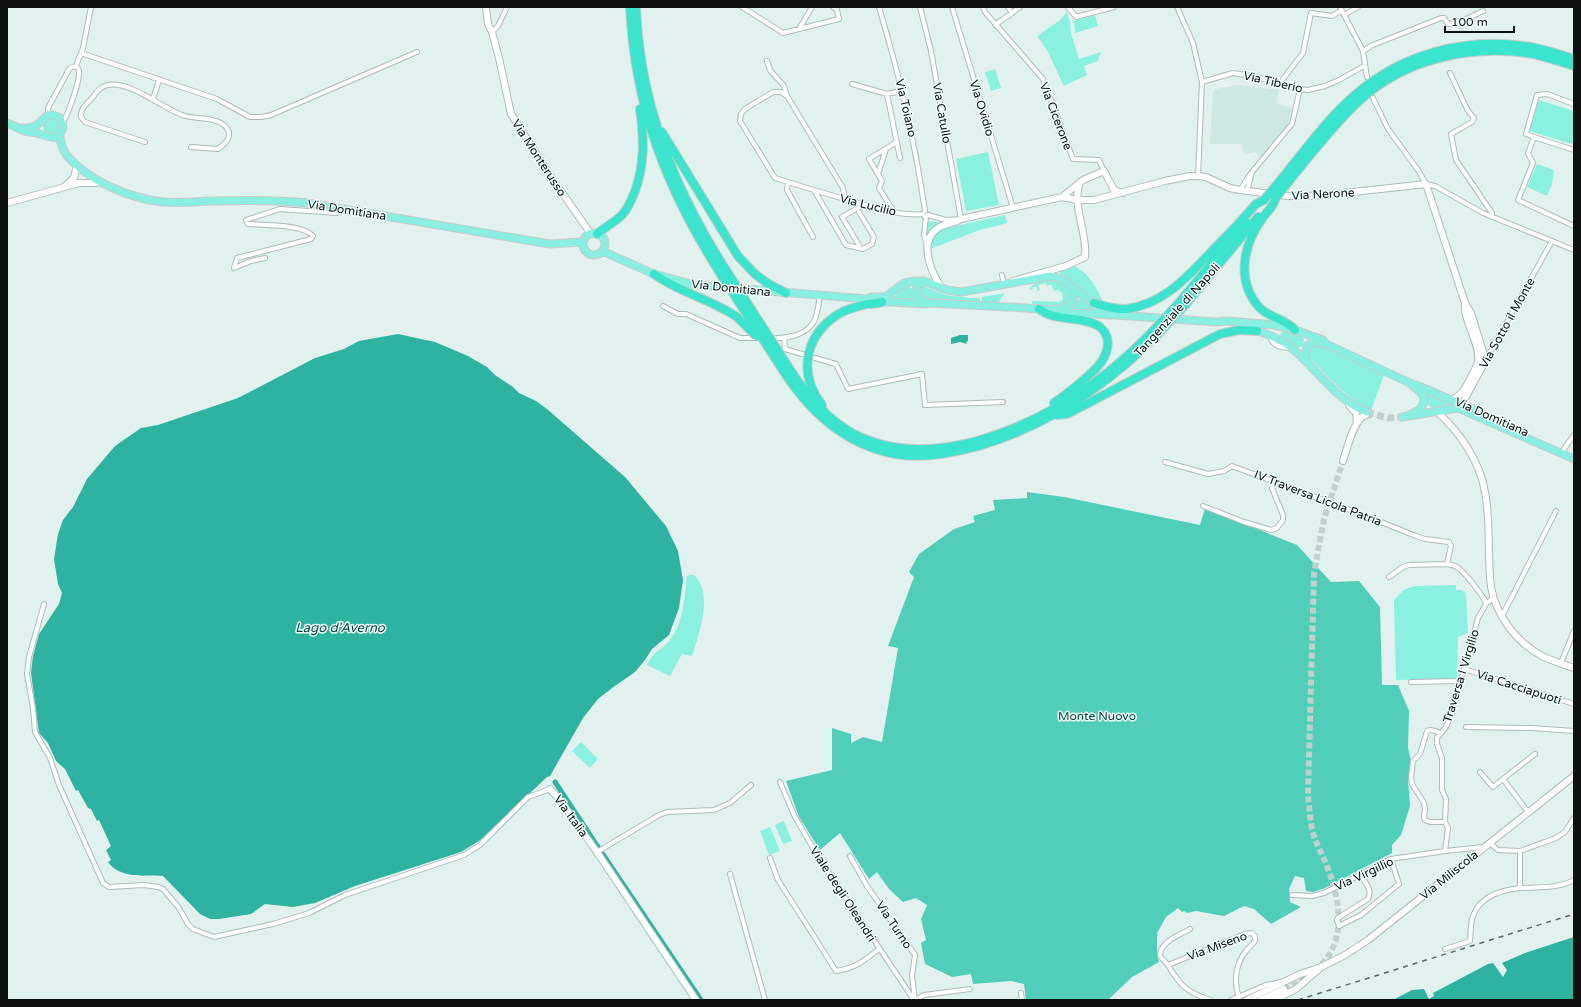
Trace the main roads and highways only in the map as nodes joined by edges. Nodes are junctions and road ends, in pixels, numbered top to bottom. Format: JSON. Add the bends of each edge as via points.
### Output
{"nodes":[{"id":1,"x":630,"y":7,"type":"edge"},
{"id":2,"x":636,"y":7,"type":"edge"},
{"id":3,"x":1574,"y":59,"type":"edge"},
{"id":4,"x":1574,"y":66,"type":"edge"},
{"id":5,"x":641,"y":96,"type":"junction"},
{"id":6,"x":7,"y":123,"type":"edge"},
{"id":7,"x":40,"y":123,"type":"junction"},
{"id":8,"x":656,"y":125,"type":"junction"},
{"id":9,"x":19,"y":128,"type":"junction"},
{"id":10,"x":43,"y":134,"type":"junction"},
{"id":11,"x":60,"y":134,"type":"junction"},
{"id":12,"x":53,"y":141,"type":"junction"},
{"id":13,"x":85,"y":174,"type":"junction"},
{"id":14,"x":1282,"y":184,"type":"junction"},
{"id":15,"x":111,"y":187,"type":"junction"},
{"id":16,"x":1275,"y":199,"type":"junction"},
{"id":17,"x":1264,"y":200,"type":"junction"},
{"id":18,"x":594,"y":234,"type":"junction"},
{"id":19,"x":583,"y":242,"type":"junction"},
{"id":20,"x":602,"y":251,"type":"junction"},
{"id":21,"x":723,"y":272,"type":"junction"},
{"id":22,"x":654,"y":274,"type":"junction"},
{"id":23,"x":924,"y":281,"type":"junction"},
{"id":24,"x":1073,"y":287,"type":"junction"},
{"id":25,"x":786,"y":293,"type":"junction"},
{"id":26,"x":867,"y":299,"type":"junction"},
{"id":27,"x":882,"y":302,"type":"junction"},
{"id":28,"x":930,"y":303,"type":"junction"},
{"id":29,"x":1094,"y":303,"type":"junction"},
{"id":30,"x":1181,"y":305,"type":"junction"},
{"id":31,"x":1039,"y":309,"type":"junction"},
{"id":32,"x":1052,"y":310,"type":"junction"},
{"id":33,"x":1116,"y":314,"type":"junction"},
{"id":34,"x":754,"y":320,"type":"junction"},
{"id":35,"x":1216,"y":322,"type":"junction"},
{"id":36,"x":1291,"y":329,"type":"junction"},
{"id":37,"x":1257,"y":331,"type":"junction"},
{"id":38,"x":1274,"y":340,"type":"junction"},
{"id":39,"x":1326,"y":344,"type":"junction"},
{"id":40,"x":769,"y":348,"type":"junction"},
{"id":41,"x":1308,"y":364,"type":"junction"},
{"id":42,"x":788,"y":373,"type":"junction"},
{"id":43,"x":1410,"y":383,"type":"junction"},
{"id":44,"x":1049,"y":414,"type":"junction"},
{"id":45,"x":1367,"y":414,"type":"tunnel mouth"},
{"id":46,"x":828,"y":416,"type":"junction"},
{"id":47,"x":1574,"y":454,"type":"edge"},
{"id":48,"x":1574,"y":459,"type":"edge"}],
"edges":[{"from":1,"to":5,"type":"highway"},
{"from":2,"to":8,"type":"highway","via":[[640,58]]},
{"from":3,"to":14,"type":"highway","name":"Tangenziale di Napoli","via":[[1540,49],[1490,44],[1444,50],[1411,60],[1384,74],[1354,96],[1328,123]]},
{"from":4,"to":14,"type":"highway","name":"Tangenziale di Napoli","via":[[1535,55],[1486,51],[1444,57],[1413,67],[1387,80],[1360,100]]},
{"from":5,"to":18,"type":"highway","via":[[644,149],[638,182],[624,212]]},
{"from":5,"to":21,"type":"highway","via":[[652,135],[672,187],[693,229]]},
{"from":6,"to":9,"type":"main road"},
{"from":7,"to":9,"type":"main road","via":[[32,128]]},
{"from":7,"to":10,"type":"main road"},
{"from":7,"to":11,"type":"main road","via":[[48,115],[60,118],[63,123]]},
{"from":8,"to":21,"type":"highway","via":[[680,189]]},
{"from":8,"to":25,"type":"highway","via":[[738,256],[755,274]]},
{"from":9,"to":10,"type":"main road"},
{"from":10,"to":12,"type":"main road"},
{"from":11,"to":12,"type":"main road"},
{"from":11,"to":13,"type":"main road","name":"Via Domitiana","via":[[63,150]]},
{"from":12,"to":13,"type":"main road","name":"Via Domitiana","via":[[66,159]]},
{"from":13,"to":15,"type":"main road","name":"Via Domitiana"},
{"from":13,"to":15,"type":"main road","name":"Via Domitiana","via":[[96,183]]},
{"from":14,"to":16,"type":"highway","name":"Tangenziale di Napoli","bridge":true},
{"from":14,"to":17,"type":"highway","name":"Tangenziale di Napoli","bridge":true},
{"from":15,"to":19,"type":"main road","name":"Via Domitiana","via":[[157,202],[280,200],[550,244]]},
{"from":16,"to":30,"type":"highway","name":"Tangenziale di Napoli"},
{"from":16,"to":36,"type":"highway","via":[[1248,244],[1244,265],[1245,278],[1259,307],[1291,326]]},
{"from":17,"to":29,"type":"highway","via":[[1256,204],[1181,283],[1166,294],[1126,309],[1109,308]]},
{"from":17,"to":30,"type":"highway","name":"Tangenziale di Napoli"},
{"from":18,"to":19,"type":"main road","via":[[586,237]]},
{"from":18,"to":20,"type":"main road","via":[[604,240]]},
{"from":19,"to":20,"type":"main road","via":[[585,250],[590,254],[595,255]]},
{"from":20,"to":22,"type":"main road","name":"Via Domitiana"},
{"from":21,"to":34,"type":"highway","bridge":true},
{"from":22,"to":25,"type":"main road","name":"Via Domitiana","via":[[695,285]]},
{"from":22,"to":40,"type":"highway","bridge":true,"via":[[664,282],[710,301],[737,317]]},
{"from":23,"to":24,"type":"main road","via":[[961,292],[1051,276]]},
{"from":23,"to":26,"type":"main road","via":[[907,282],[887,296]]},
{"from":23,"to":28,"type":"main road","via":[[917,286],[916,295],[922,301]]},
{"from":24,"to":29,"type":"main road"},
{"from":24,"to":32,"type":"main road","via":[[1072,303],[1067,307]]},
{"from":25,"to":26,"type":"main road","name":"Via Domitiana"},
{"from":26,"to":27,"type":"main road"},
{"from":27,"to":28,"type":"main road"},
{"from":27,"to":46,"type":"highway","via":[[844,311],[824,326],[812,342],[807,361],[808,376],[813,391]]},
{"from":28,"to":31,"type":"main road"},
{"from":29,"to":33,"type":"main road","via":[[1103,310]]},
{"from":30,"to":44,"type":"highway","name":"Tangenziale di Napoli","bridge":true,"via":[[1155,333],[1100,378]]},
{"from":31,"to":32,"type":"main road"},
{"from":31,"to":44,"type":"highway","via":[[1046,315],[1096,324],[1104,332],[1108,345],[1105,356],[1098,366],[1051,405]]},
{"from":32,"to":33,"type":"main road","via":[[1108,316]]},
{"from":33,"to":35,"type":"main road"},
{"from":34,"to":40,"type":"highway","name":"Tangenziale di Napoli","bridge":true},
{"from":34,"to":42,"type":"highway","name":"Tangenziale di Napoli","bridge":true},
{"from":35,"to":36,"type":"main road","name":"Via Domitiana","via":[[1274,325]]},
{"from":35,"to":37,"type":"main road"},
{"from":36,"to":38,"type":"main road","via":[[1280,331]]},
{"from":36,"to":39,"type":"main road","name":"Via Domitiana","via":[[1323,340]]},
{"from":37,"to":38,"type":"main road"},
{"from":37,"to":44,"type":"highway","via":[[1239,330],[1220,334],[1067,414]]},
{"from":38,"to":41,"type":"main road","via":[[1291,348]]},
{"from":39,"to":41,"type":"main road","via":[[1316,341],[1309,344],[1305,352]]},
{"from":39,"to":43,"type":"main road","name":"Via Domitiana"},
{"from":40,"to":42,"type":"highway","name":"Tangenziale di Napoli","bridge":true},
{"from":41,"to":45,"type":"main road","via":[[1347,401]]},
{"from":42,"to":44,"type":"highway","name":"Tangenziale di Napoli","via":[[795,388],[809,405],[836,430],[867,446],[895,454],[930,455],[967,449],[1011,435]]},
{"from":42,"to":46,"type":"highway","name":"Tangenziale di Napoli"},
{"from":43,"to":47,"type":"main road","name":"Via Domitiana","via":[[1453,399]]},
{"from":43,"to":48,"type":"main road","name":"Via Domitiana","via":[[1423,394],[1424,402],[1419,410],[1406,416],[1458,408]]},
{"from":44,"to":46,"type":"highway","name":"Tangenziale di Napoli","via":[[970,442],[916,450],[868,440]]}]}
